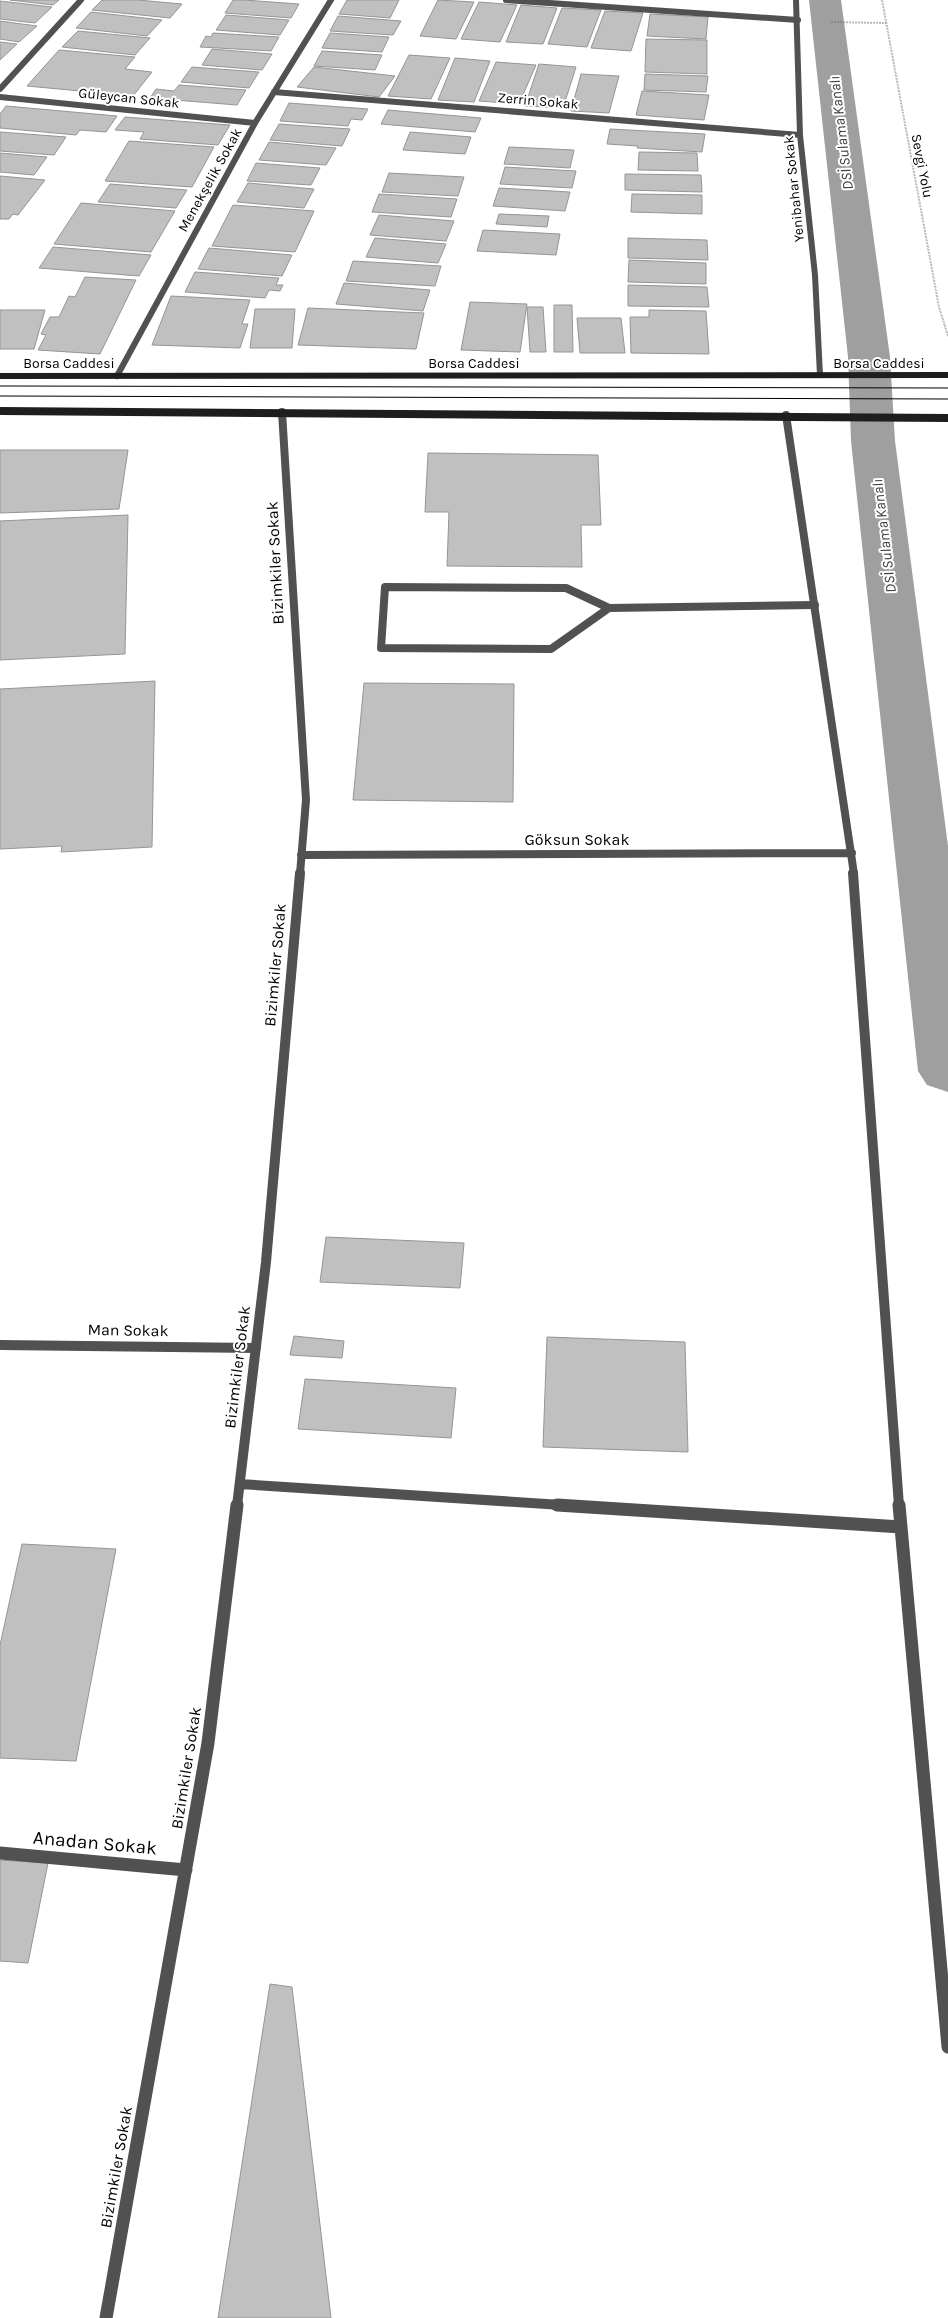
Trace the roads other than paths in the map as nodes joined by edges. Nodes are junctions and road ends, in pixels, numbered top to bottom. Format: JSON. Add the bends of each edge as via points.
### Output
{"nodes":[{"id":1,"x":81,"y":0,"type":"edge"},
{"id":2,"x":331,"y":0,"type":"edge"},
{"id":3,"x":506,"y":0,"type":"edge"},
{"id":4,"x":796,"y":0,"type":"edge"},
{"id":5,"x":798,"y":20,"type":"junction"},
{"id":6,"x":0,"y":89,"type":"edge"},
{"id":7,"x":274,"y":92,"type":"junction"},
{"id":8,"x":0,"y":97,"type":"edge"},
{"id":9,"x":255,"y":123,"type":"junction"},
{"id":10,"x":800,"y":136,"type":"junction"},
{"id":11,"x":820,"y":375,"type":"junction"},
{"id":12,"x":948,"y":375,"type":"edge"},
{"id":13,"x":0,"y":376,"type":"edge"},
{"id":14,"x":117,"y":376,"type":"junction"},
{"id":15,"x":0,"y":411,"type":"edge"},
{"id":16,"x":282,"y":412,"type":"junction"},
{"id":17,"x":786,"y":415,"type":"junction"},
{"id":18,"x":947,"y":418,"type":"edge"},
{"id":19,"x":815,"y":605,"type":"junction"},
{"id":20,"x":609,"y":608,"type":"junction"},
{"id":21,"x":852,"y":853,"type":"junction"},
{"id":22,"x":301,"y":855,"type":"junction"},
{"id":23,"x":0,"y":1345,"type":"edge"},
{"id":24,"x":256,"y":1348,"type":"junction"},
{"id":25,"x":240,"y":1484,"type":"junction"},
{"id":26,"x":901,"y":1527,"type":"junction"},
{"id":27,"x":0,"y":1853,"type":"edge"},
{"id":28,"x":186,"y":1870,"type":"junction"},
{"id":29,"x":948,"y":2047,"type":"edge"},
{"id":30,"x":106,"y":2318,"type":"edge"}],
"edges":[{"from":1,"to":6,"type":"street"},
{"from":2,"to":7,"type":"street","name":"Menekşelik Sokak"},
{"from":3,"to":5,"type":"street"},
{"from":4,"to":5,"type":"street","name":"Yenibahar Sokak"},
{"from":5,"to":10,"type":"street","name":"Yenibahar Sokak"},
{"from":7,"to":9,"type":"street","name":"Menekşelik Sokak"},
{"from":7,"to":10,"type":"street","name":"Zerrin Sokak"},
{"from":8,"to":9,"type":"street","name":"Güleycan Sokak"},
{"from":9,"to":14,"type":"street","name":"Menekşelik Sokak"},
{"from":10,"to":11,"type":"street","name":"Yenibahar Sokak","via":[[815,275]]},
{"from":11,"to":12,"type":"main road","name":"Borsa Caddesi"},
{"from":11,"to":14,"type":"main road","name":"Borsa Caddesi"},
{"from":13,"to":14,"type":"main road","name":"Borsa Caddesi"},
{"from":15,"to":16,"type":"main road"},
{"from":16,"to":17,"type":"main road"},
{"from":16,"to":22,"type":"street","name":"Bizimkiler Sokak","via":[[306,800]]},
{"from":17,"to":18,"type":"main road"},
{"from":17,"to":19,"type":"street"},
{"from":19,"to":20,"type":"street"},
{"from":19,"to":21,"type":"street"},
{"from":20,"to":20,"type":"street","via":[[566,588],[385,587],[381,648],[551,649]]},
{"from":21,"to":22,"type":"street","name":"Göksun Sokak"},
{"from":21,"to":26,"type":"street"},
{"from":22,"to":24,"type":"street","name":"Bizimkiler Sokak"},
{"from":23,"to":24,"type":"street","name":"Man Sokak"},
{"from":24,"to":25,"type":"street","name":"Bizimkiler Sokak"},
{"from":25,"to":26,"type":"street"},
{"from":25,"to":28,"type":"street","name":"Bizimkiler Sokak","via":[[208,1743]]},
{"from":26,"to":29,"type":"street"},
{"from":27,"to":28,"type":"street","name":"Anadan Sokak"},
{"from":28,"to":30,"type":"street","name":"Bizimkiler Sokak"}]}
